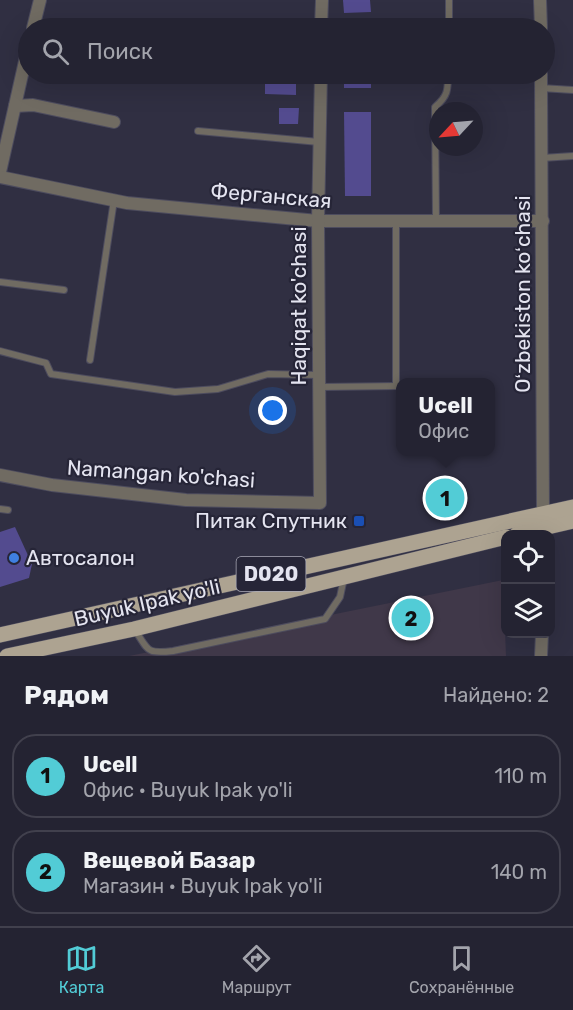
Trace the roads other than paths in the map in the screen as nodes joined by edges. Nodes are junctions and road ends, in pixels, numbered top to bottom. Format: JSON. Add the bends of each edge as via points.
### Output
{"nodes":[{"id":1,"x":40,"y":0,"type":"edge"},
{"id":2,"x":322,"y":0,"type":"edge"},
{"id":3,"x":449,"y":0,"type":"edge"},
{"id":4,"x":540,"y":0,"type":"edge"},
{"id":5,"x":36,"y":18,"type":"edge"},
{"id":6,"x":321,"y":18,"type":"edge"},
{"id":7,"x":449,"y":18,"type":"edge"},
{"id":8,"x":541,"y":18,"type":"edge"},
{"id":9,"x":20,"y":84,"type":"edge"},
{"id":10,"x":321,"y":84,"type":"edge"},
{"id":11,"x":448,"y":84,"type":"edge"},
{"id":12,"x":541,"y":84,"type":"edge"},
{"id":13,"x":541,"y":88,"type":"junction"},
{"id":14,"x":573,"y":90,"type":"edge"},
{"id":15,"x":15,"y":106,"type":"junction"},
{"id":16,"x":114,"y":122,"type":"dead end"},
{"id":17,"x":198,"y":130,"type":"dead end"},
{"id":18,"x":319,"y":142,"type":"junction"},
{"id":19,"x":573,"y":156,"type":"edge"},
{"id":20,"x":542,"y":158,"type":"junction"},
{"id":21,"x":0,"y":172,"type":"edge"},
{"id":22,"x":0,"y":177,"type":"edge"},
{"id":23,"x":114,"y":200,"type":"junction"},
{"id":24,"x":318,"y":221,"type":"junction"},
{"id":25,"x":396,"y":221,"type":"junction"},
{"id":26,"x":436,"y":221,"type":"junction"},
{"id":27,"x":543,"y":221,"type":"junction"},
{"id":28,"x":0,"y":282,"type":"edge"},
{"id":29,"x":64,"y":290,"type":"dead end"},
{"id":30,"x":0,"y":351,"type":"edge"},
{"id":31,"x":90,"y":360,"type":"dead end"},
{"id":32,"x":398,"y":378,"type":"edge"},
{"id":33,"x":319,"y":381,"type":"junction"},
{"id":34,"x":396,"y":386,"type":"edge"},
{"id":35,"x":0,"y":475,"type":"edge"},
{"id":36,"x":320,"y":502,"type":"joint"},
{"id":37,"x":573,"y":507,"type":"edge"},
{"id":38,"x":0,"y":509,"type":"edge"},
{"id":39,"x":8,"y":510,"type":"dead end"},
{"id":40,"x":573,"y":521,"type":"edge"},
{"id":41,"x":543,"y":525,"type":"edge"},
{"id":42,"x":529,"y":530,"type":"edge"},
{"id":43,"x":501,"y":538,"type":"edge"},
{"id":44,"x":344,"y":577,"type":"junction"},
{"id":45,"x":134,"y":629,"type":"junction"},
{"id":46,"x":0,"y":635,"type":"edge"},
{"id":47,"x":542,"y":638,"type":"edge"},
{"id":48,"x":7,"y":656,"type":"edge"},
{"id":49,"x":541,"y":656,"type":"edge"}],
"edges":[{"from":1,"to":5,"type":"street"},
{"from":2,"to":6,"type":"street"},
{"from":3,"to":7,"type":"lane"},
{"from":4,"to":8,"type":"street"},
{"from":9,"to":15,"type":"street"},
{"from":10,"to":18,"type":"street","name":"Haqiqat ko'chasi"},
{"from":11,"to":26,"type":"lane","via":[[445,99],[435,107]]},
{"from":12,"to":13,"type":"street","name":"Oʻzbekiston koʻchasi"},
{"from":13,"to":14,"type":"lane"},
{"from":13,"to":20,"type":"street","name":"Oʻzbekiston koʻchasi"},
{"from":15,"to":16,"type":"street","via":[[33,105]]},
{"from":15,"to":21,"type":"street"},
{"from":17,"to":18,"type":"lane"},
{"from":18,"to":24,"type":"street","name":"Haqiqat ko'chasi"},
{"from":19,"to":20,"type":"lane"},
{"from":20,"to":27,"type":"street","name":"Oʻzbekiston koʻchasi"},
{"from":22,"to":23,"type":"street","name":"Ферганская"},
{"from":23,"to":24,"type":"street","name":"Ферганская"},
{"from":23,"to":31,"type":"lane"},
{"from":24,"to":25,"type":"street","name":"Ферганская"},
{"from":24,"to":33,"type":"street","name":"Haqiqat ko'chasi"},
{"from":25,"to":26,"type":"street","name":"Ферганская"},
{"from":25,"to":32,"type":"lane"},
{"from":26,"to":27,"type":"street","name":"Ферганская"},
{"from":27,"to":41,"type":"street","name":"Oʻzbekiston koʻchasi"},
{"from":28,"to":29,"type":"lane"},
{"from":30,"to":33,"type":"lane","via":[[46,363],[51,374],[175,392],[218,389],[268,374]]},
{"from":33,"to":34,"type":"lane"},
{"from":33,"to":36,"type":"street","name":"Haqiqat ko'chasi"},
{"from":35,"to":36,"type":"street","name":"Namangan ko'chasi","via":[[186,500]]},
{"from":37,"to":41,"type":"main road","name":"Buyuk Ipak yo'li","number":"D020"},
{"from":38,"to":39,"type":"lane"},
{"from":40,"to":41,"type":"main road","name":"Buyuk Ipak yo'li","number":"D020"},
{"from":41,"to":42,"type":"main road","name":"Buyuk Ipak yo'li","number":"D020"},
{"from":41,"to":46,"type":"main road","name":"Buyuk Ipak yo'li","number":"D020"},
{"from":43,"to":44,"type":"main road","name":"Buyuk Ipak yo'li","number":"D020"},
{"from":44,"to":45,"type":"main road","name":"Buyuk Ipak yo'li","number":"D020"},
{"from":44,"to":45,"type":"lane","via":[[340,597],[325,618],[155,653],[148,650]]},
{"from":45,"to":48,"type":"main road","name":"Buyuk Ipak yo'li","number":"D020"},
{"from":47,"to":49,"type":"street"}]}
